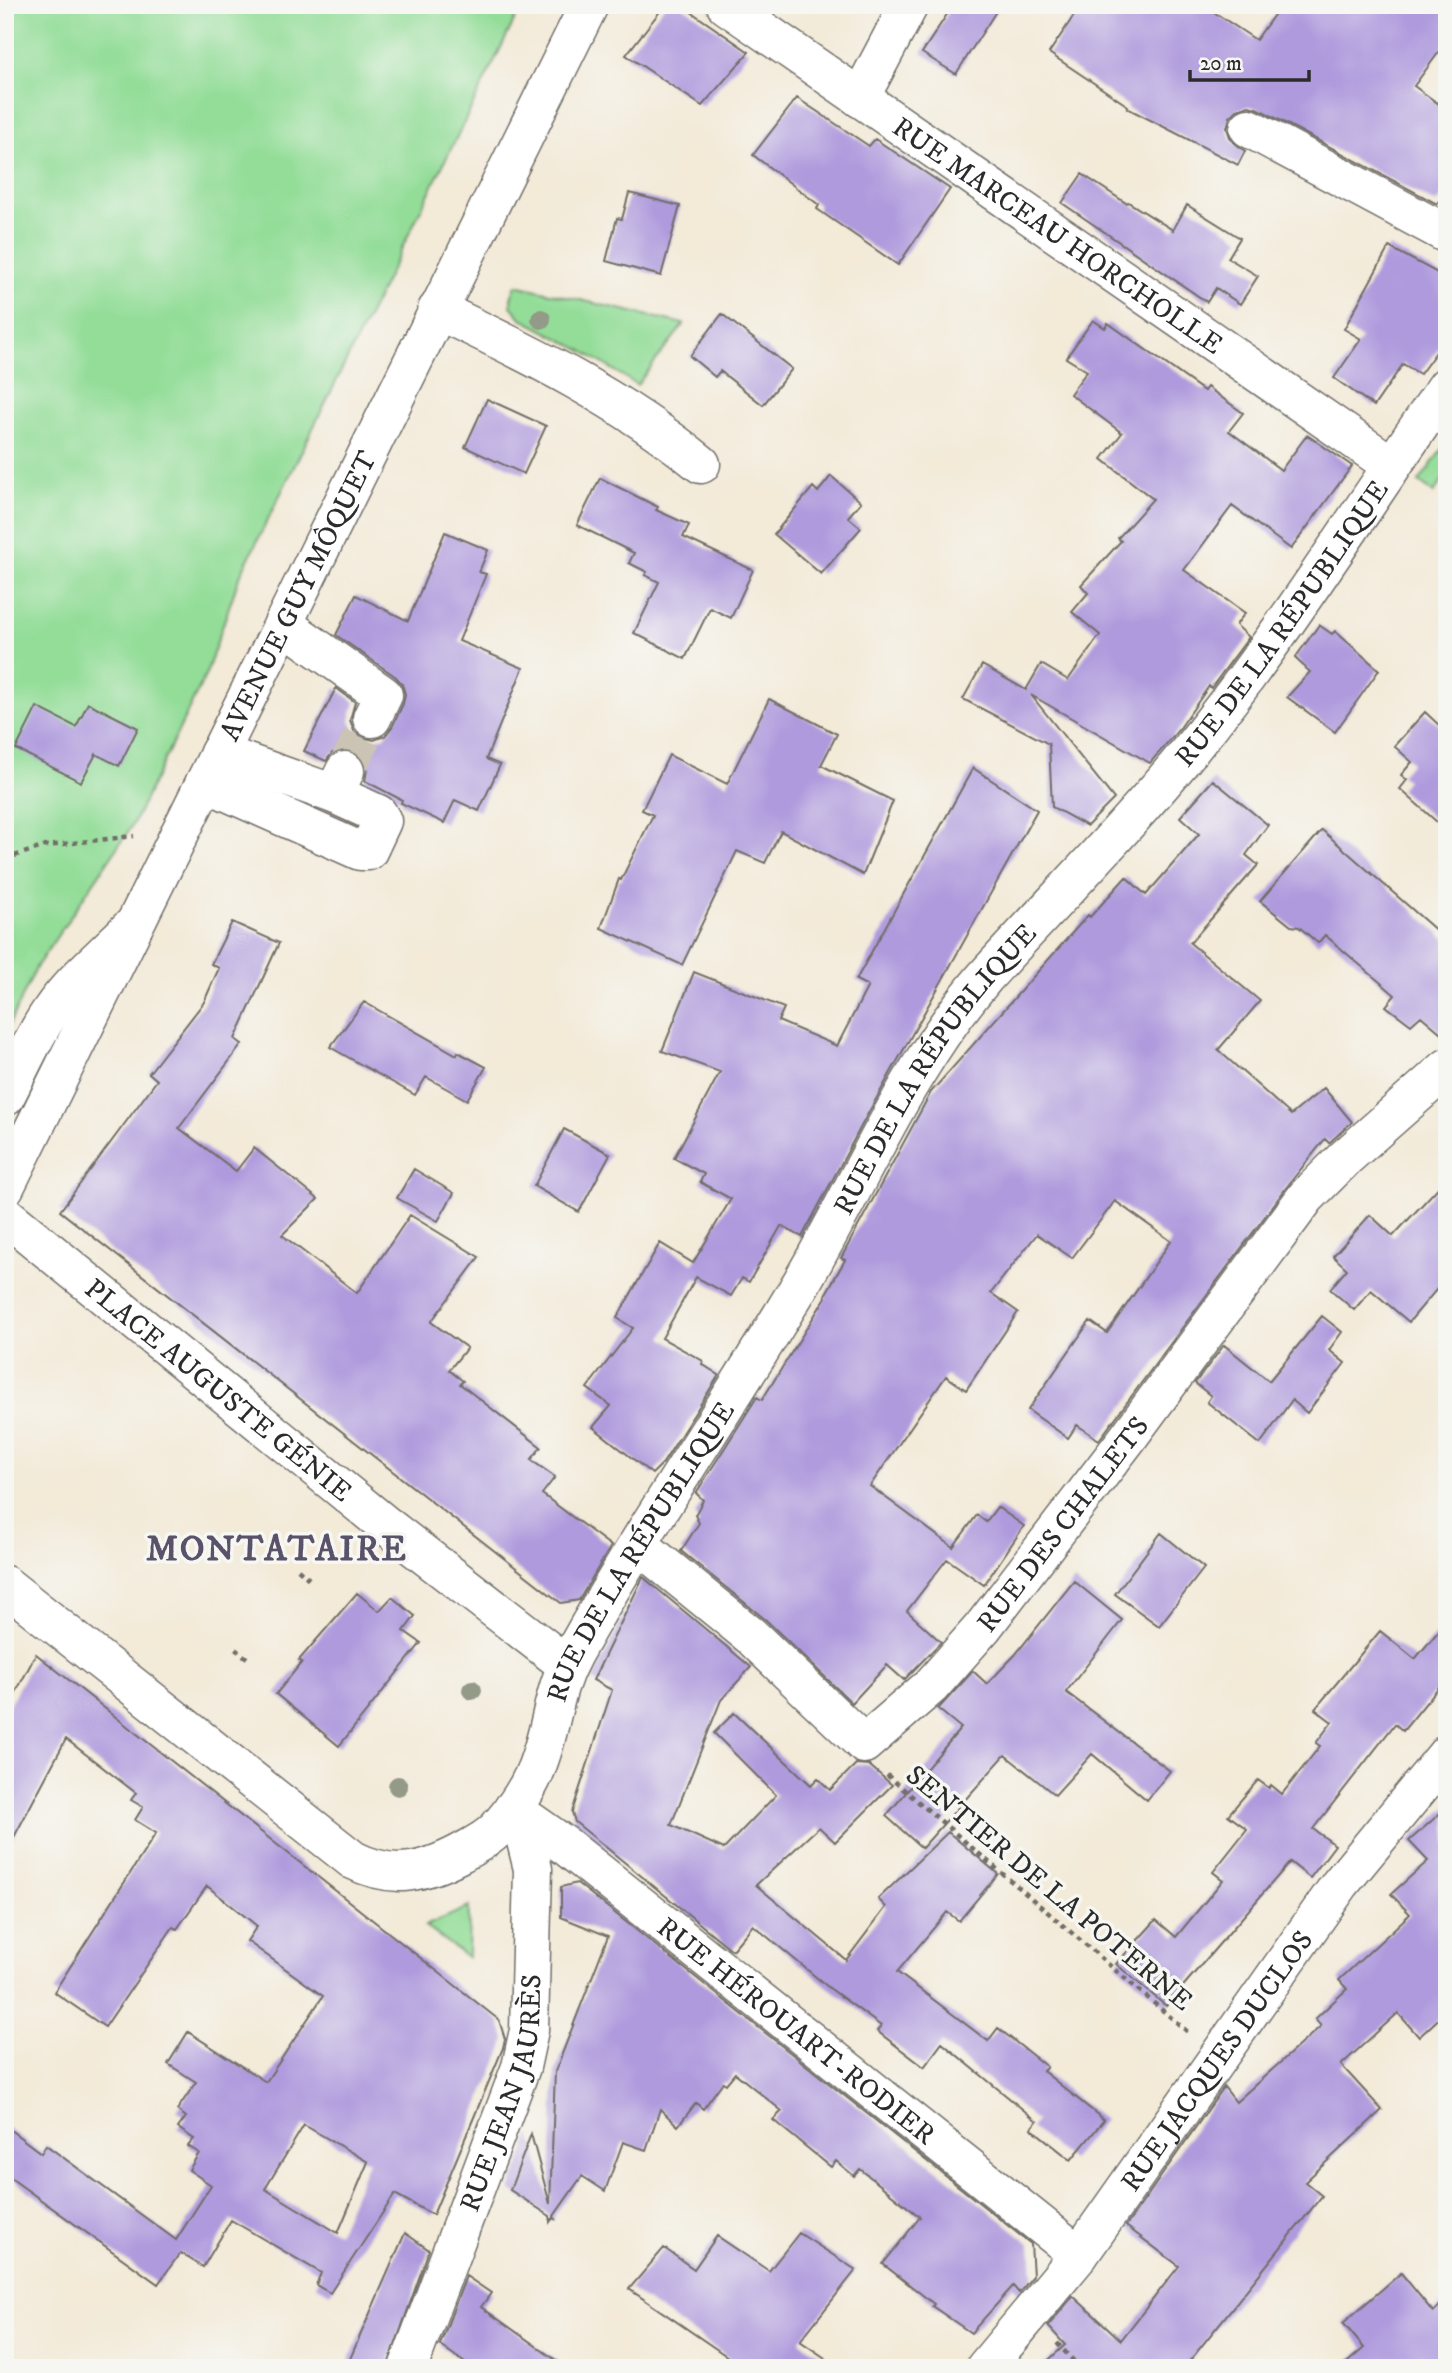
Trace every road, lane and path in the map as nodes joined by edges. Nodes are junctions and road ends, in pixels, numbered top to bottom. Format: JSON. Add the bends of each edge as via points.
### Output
{"nodes":[{"id":1,"x":589,"y":5,"type":"edge"},
{"id":2,"x":726,"y":5,"type":"edge"},
{"id":3,"x":909,"y":5,"type":"edge"},
{"id":4,"x":860,"y":98,"type":"junction"},
{"id":5,"x":1249,"y":128,"type":"dead end"},
{"id":6,"x":1447,"y":234,"type":"edge"},
{"id":7,"x":437,"y":310,"type":"junction"},
{"id":8,"x":1447,"y":386,"type":"edge"},
{"id":9,"x":701,"y":464,"type":"dead end"},
{"id":10,"x":1391,"y":465,"type":"junction"},
{"id":11,"x":283,"y":624,"type":"junction"},
{"id":12,"x":372,"y":718,"type":"tunnel mouth"},
{"id":13,"x":212,"y":768,"type":"junction"},
{"id":14,"x":138,"y":836,"type":"dead end"},
{"id":15,"x":5,"y":859,"type":"edge"},
{"id":16,"x":134,"y":924,"type":"junction"},
{"id":17,"x":1447,"y":1069,"type":"edge"},
{"id":18,"x":5,"y":1097,"type":"edge"},
{"id":19,"x":5,"y":1187,"type":"edge"},
{"id":20,"x":5,"y":1215,"type":"edge"},
{"id":21,"x":639,"y":1545,"type":"junction"},
{"id":22,"x":298,"y":1569,"type":"dead end"},
{"id":23,"x":309,"y":1579,"type":"dead end"},
{"id":24,"x":10,"y":1602,"type":"edge"},
{"id":25,"x":235,"y":1648,"type":"dead end"},
{"id":26,"x":247,"y":1658,"type":"dead end"},
{"id":27,"x":567,"y":1665,"type":"junction"},
{"id":28,"x":864,"y":1744,"type":"junction"},
{"id":29,"x":1447,"y":1754,"type":"edge"},
{"id":30,"x":513,"y":1809,"type":"junction"},
{"id":31,"x":1217,"y":2056,"type":"junction"},
{"id":32,"x":1079,"y":2255,"type":"junction"},
{"id":33,"x":408,"y":2368,"type":"edge"},
{"id":34,"x":985,"y":2368,"type":"edge"}],
"edges":[{"from":1,"to":7,"type":"street","name":"AVENUE GUY MÔQUET"},
{"from":2,"to":4,"type":"street","name":"RUE MARCEAU HORCHOLLE"},
{"from":3,"to":4,"type":"street"},
{"from":4,"to":10,"type":"street","name":"RUE MARCEAU HORCHOLLE"},
{"from":5,"to":6,"type":"street"},
{"from":7,"to":9,"type":"street","via":[[582,381]]},
{"from":7,"to":11,"type":"street","name":"AVENUE GUY MÔQUET"},
{"from":8,"to":10,"type":"street","name":"RUE DE LA RÉPUBLIQUE"},
{"from":10,"to":21,"type":"street","name":"RUE DE LA RÉPUBLIQUE","via":[[1190,750],[942,1031],[797,1290]]},
{"from":11,"to":12,"type":"street","via":[[383,695]]},
{"from":11,"to":13,"type":"street","name":"AVENUE GUY MÔQUET"},
{"from":13,"to":13,"type":"street","via":[[340,783],[382,821],[368,851],[360,851]]},
{"from":13,"to":16,"type":"street","name":"AVENUE GUY MÔQUET"},
{"from":14,"to":15,"type":"path","via":[[46,846]]},
{"from":16,"to":18,"type":"street","via":[[51,1011]]},
{"from":16,"to":19,"type":"street","name":"AVENUE GUY MÔQUET"},
{"from":17,"to":28,"type":"street","name":"RUE DES CHALETS","via":[[1306,1197],[983,1627],[931,1686]]},
{"from":20,"to":27,"type":"street","name":"PLACE AUGUSTE GÉNIE","via":[[372,1514]]},
{"from":21,"to":27,"type":"street","name":"RUE DE LA RÉPUBLIQUE"},
{"from":21,"to":28,"type":"street","via":[[751,1636]]},
{"from":22,"to":23,"type":"path"},
{"from":24,"to":30,"type":"street","via":[[367,1867],[381,1872],[415,1871],[452,1858],[488,1837]]},
{"from":25,"to":26,"type":"path"},
{"from":27,"to":30,"type":"street","name":"RUE DE LA RÉPUBLIQUE","via":[[540,1760]]},
{"from":28,"to":31,"type":"path","name":"SENTIER DE LA POTERNE","via":[[873,1763]]},
{"from":29,"to":31,"type":"street","name":"RUE JACQUES DUCLOS","via":[[1340,1884]]},
{"from":30,"to":32,"type":"street","name":"RUE HÉROUART-RODIER","via":[[567,1847]]},
{"from":30,"to":33,"type":"street","name":"RUE JEAN JAURÈS","via":[[533,1869],[527,2047]]},
{"from":31,"to":32,"type":"street","name":"RUE JACQUES DUCLOS"},
{"from":32,"to":34,"type":"street","name":"RUE JACQUES DUCLOS"}]}
